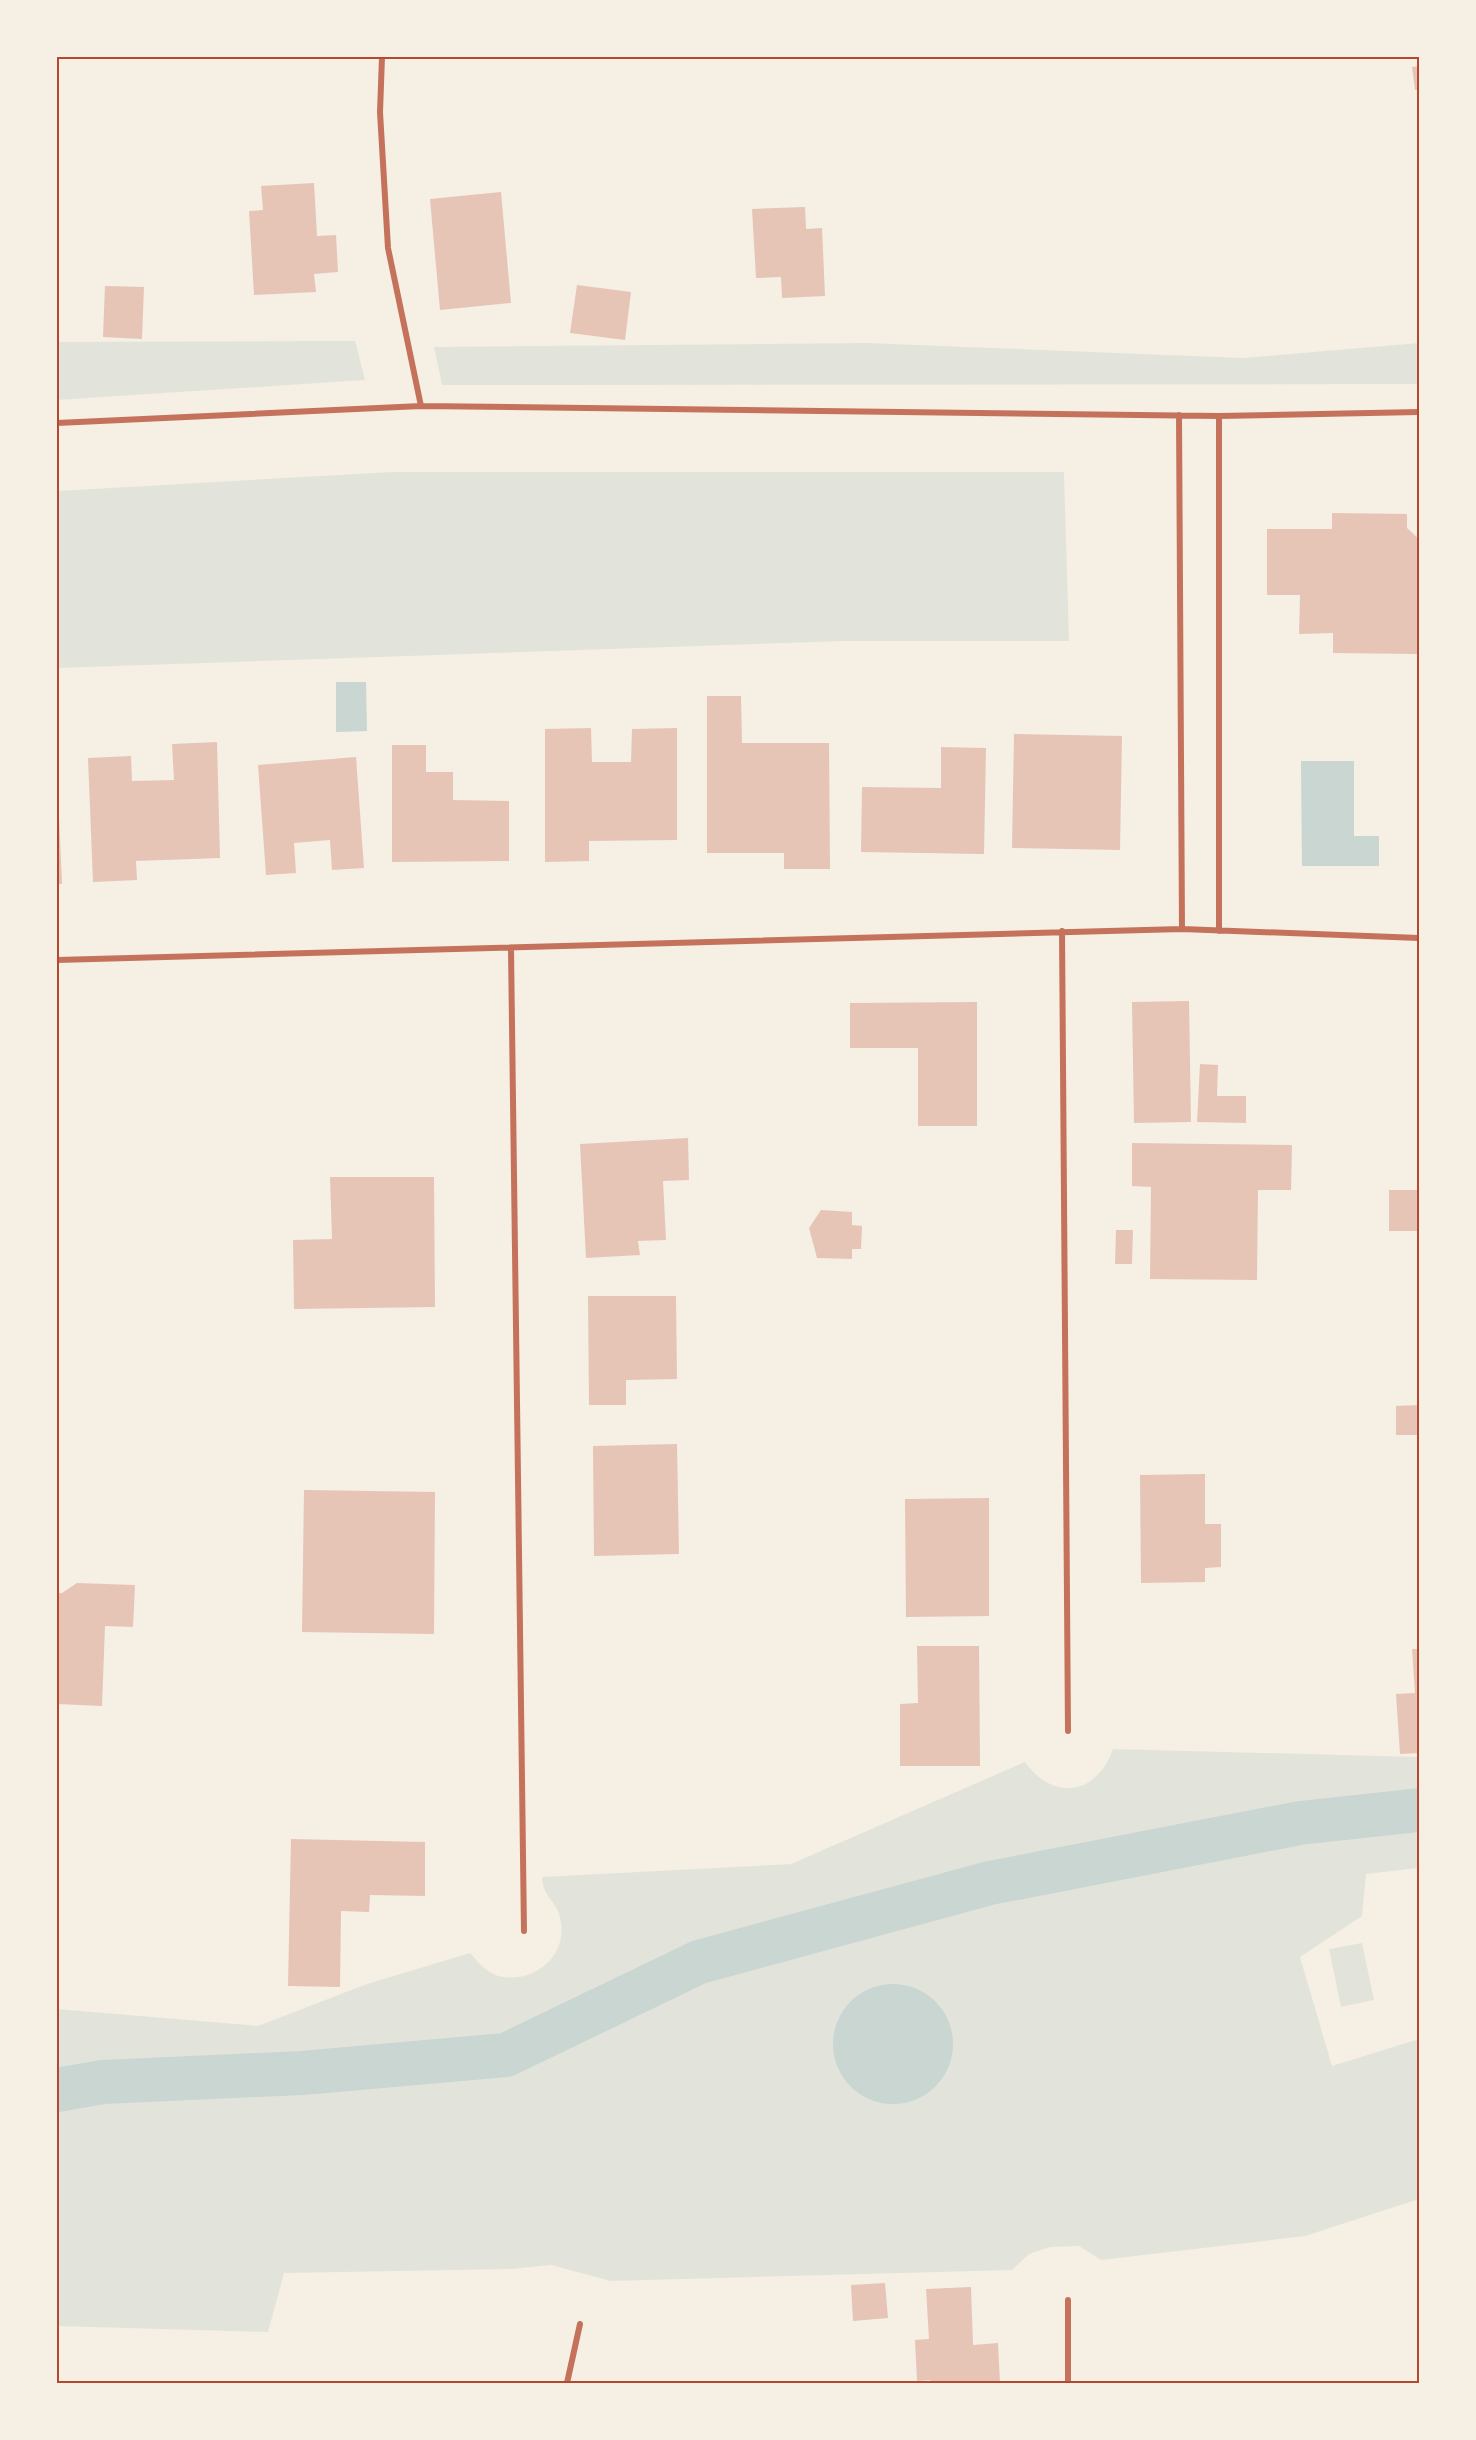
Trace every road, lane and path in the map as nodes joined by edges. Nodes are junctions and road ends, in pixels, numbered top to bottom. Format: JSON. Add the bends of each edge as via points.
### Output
{"nodes":[{"id":1,"x":382,"y":57,"type":"edge"},
{"id":2,"x":421,"y":406,"type":"junction"},
{"id":3,"x":1419,"y":411,"type":"edge"},
{"id":4,"x":1179,"y":415,"type":"junction"},
{"id":5,"x":1219,"y":416,"type":"junction"},
{"id":6,"x":57,"y":423,"type":"edge"},
{"id":7,"x":1182,"y":929,"type":"junction"},
{"id":8,"x":1062,"y":931,"type":"junction"},
{"id":9,"x":1219,"y":931,"type":"junction"},
{"id":10,"x":1419,"y":938,"type":"edge"},
{"id":11,"x":511,"y":949,"type":"junction"},
{"id":12,"x":57,"y":960,"type":"edge"},
{"id":13,"x":1068,"y":1731,"type":"dead end"},
{"id":14,"x":524,"y":1931,"type":"dead end"},
{"id":15,"x":1068,"y":2300,"type":"dead end"},
{"id":16,"x":580,"y":2324,"type":"dead end"},
{"id":17,"x":567,"y":2383,"type":"edge"},
{"id":18,"x":1068,"y":2383,"type":"edge"}],
"edges":[{"from":1,"to":2,"type":"street","via":[[380,112],[388,248]]},
{"from":2,"to":4,"type":"street"},
{"from":2,"to":6,"type":"street"},
{"from":3,"to":5,"type":"street"},
{"from":4,"to":5,"type":"street"},
{"from":4,"to":7,"type":"street"},
{"from":5,"to":9,"type":"street"},
{"from":7,"to":8,"type":"street"},
{"from":7,"to":9,"type":"street"},
{"from":8,"to":11,"type":"street"},
{"from":8,"to":13,"type":"street"},
{"from":9,"to":10,"type":"street"},
{"from":11,"to":12,"type":"street"},
{"from":11,"to":14,"type":"street"},
{"from":15,"to":18,"type":"street"},
{"from":16,"to":17,"type":"street"}]}
